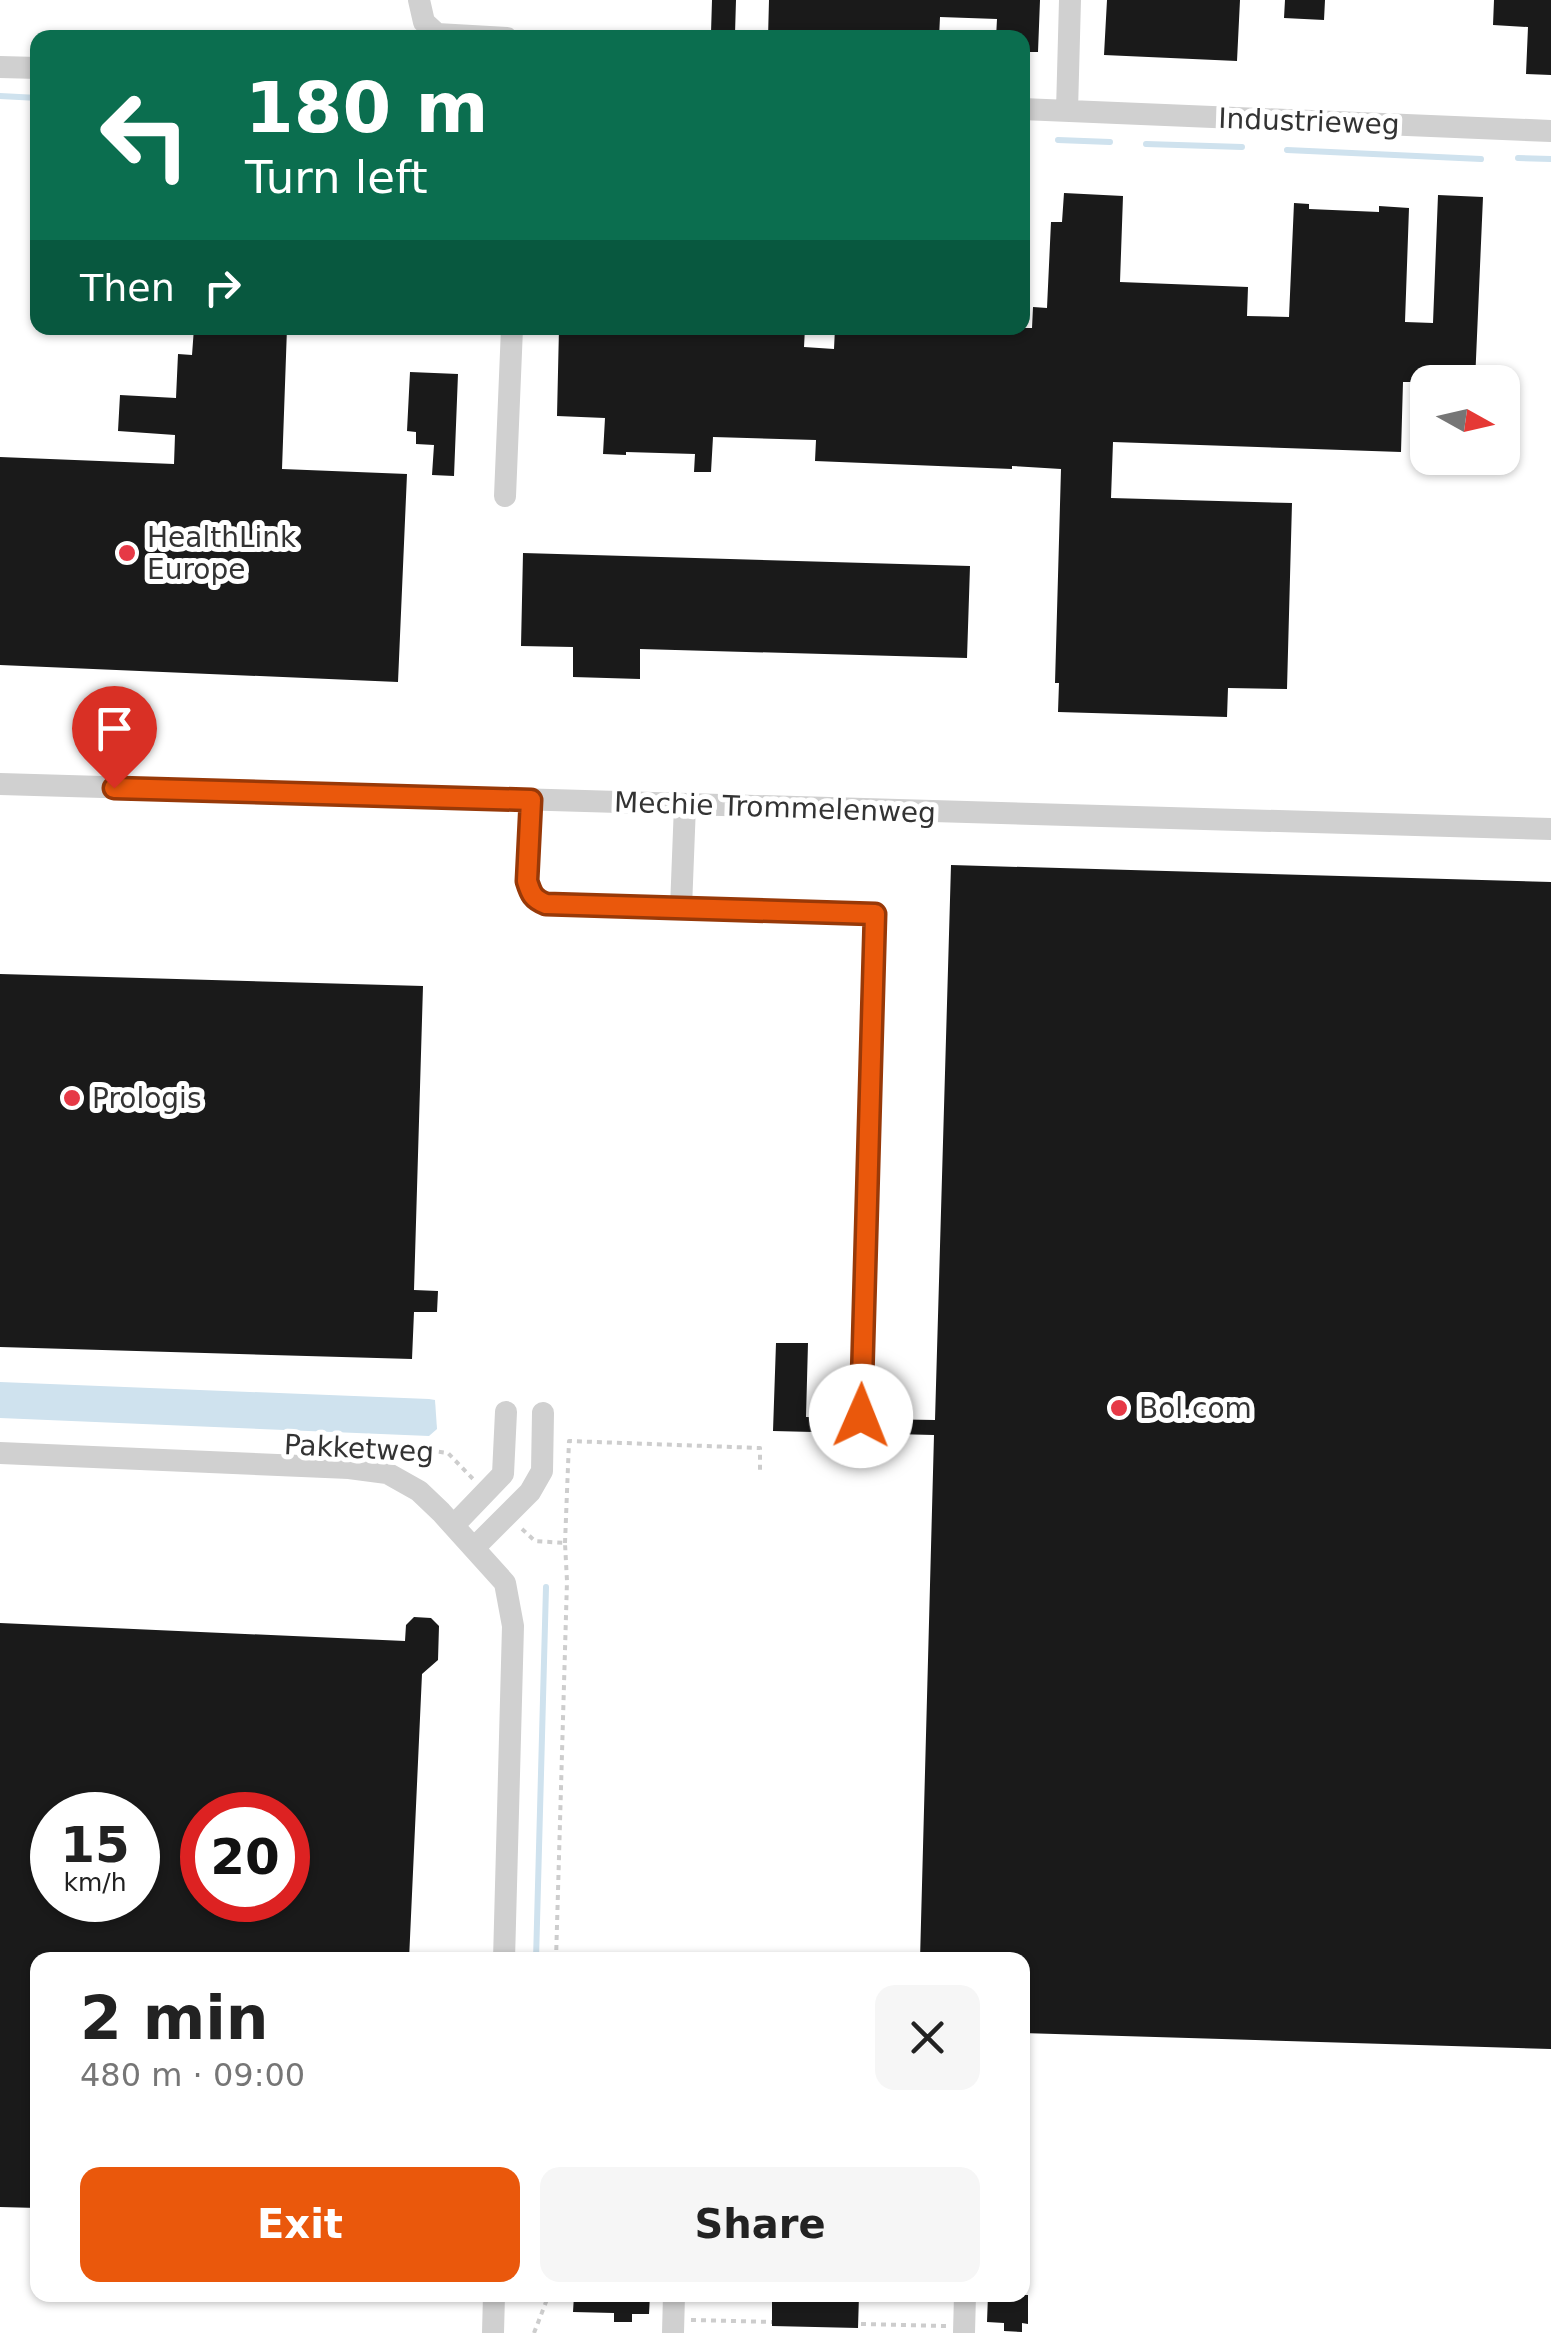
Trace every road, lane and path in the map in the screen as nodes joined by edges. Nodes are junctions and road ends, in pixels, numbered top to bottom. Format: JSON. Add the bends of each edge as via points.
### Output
{"nodes":[{"id":1,"x":419,"y":0,"type":"edge"},
{"id":2,"x":1070,"y":0,"type":"edge"},
{"id":3,"x":432,"y":30,"type":"edge"},
{"id":4,"x":0,"y":67,"type":"edge"},
{"id":5,"x":30,"y":68,"type":"edge"},
{"id":6,"x":1030,"y":109,"type":"edge"},
{"id":7,"x":1066,"y":111,"type":"junction"},
{"id":8,"x":1551,"y":132,"type":"edge"},
{"id":9,"x":512,"y":335,"type":"edge"},
{"id":10,"x":505,"y":496,"type":"dead end"},
{"id":11,"x":0,"y":784,"type":"edge"},
{"id":12,"x":531,"y":800,"type":"junction"},
{"id":13,"x":686,"y":805,"type":"junction"},
{"id":14,"x":1551,"y":829,"type":"edge"},
{"id":15,"x":682,"y":908,"type":"junction"},
{"id":16,"x":501,"y":1412,"type":"dead end"},
{"id":17,"x":544,"y":1413,"type":"dead end"},
{"id":18,"x":861,"y":1416,"type":"dead end"},
{"id":19,"x":348,"y":1446,"type":"dead end"},
{"id":20,"x":0,"y":1454,"type":"edge"},
{"id":21,"x":760,"y":1474,"type":"dead end"},
{"id":22,"x":490,"y":1490,"type":"junction"},
{"id":23,"x":507,"y":1515,"type":"junction"},
{"id":24,"x":454,"y":1525,"type":"junction"},
{"id":25,"x":565,"y":1543,"type":"junction"},
{"id":26,"x":474,"y":1548,"type":"junction"},
{"id":27,"x":504,"y":1952,"type":"edge"},
{"id":28,"x":556,"y":1952,"type":"edge"},
{"id":29,"x":494,"y":2302,"type":"edge"},
{"id":30,"x":546,"y":2302,"type":"edge"},
{"id":31,"x":965,"y":2302,"type":"edge"},
{"id":32,"x":772,"y":2322,"type":"dead end"},
{"id":33,"x":861,"y":2324,"type":"dead end"},
{"id":34,"x":674,"y":2326,"type":"edge"},
{"id":35,"x":964,"y":2330,"type":"edge"},
{"id":36,"x":493,"y":2333,"type":"edge"},
{"id":37,"x":534,"y":2333,"type":"edge"}],
"edges":[{"from":1,"to":3,"type":"street"},
{"from":2,"to":7,"type":"street"},
{"from":4,"to":5,"type":"street"},
{"from":6,"to":7,"type":"street","name":"Industrieweg"},
{"from":7,"to":8,"type":"street","name":"Industrieweg"},
{"from":9,"to":10,"type":"street"},
{"from":11,"to":12,"type":"street","name":"Mechie Trommelenweg"},
{"from":12,"to":13,"type":"street","name":"Mechie Trommelenweg"},
{"from":12,"to":15,"type":"street","via":[[527,881],[537,901]]},
{"from":13,"to":14,"type":"street","name":"Mechie Trommelenweg"},
{"from":13,"to":15,"type":"street"},
{"from":15,"to":18,"type":"street","via":[[875,914]]},
{"from":16,"to":22,"type":"street"},
{"from":17,"to":23,"type":"street","via":[[530,1492]]},
{"from":19,"to":22,"type":"path","name":"Pakketweg","via":[[448,1453]]},
{"from":20,"to":24,"type":"street","name":"Pakketweg","via":[[387,1473],[419,1491]]},
{"from":21,"to":25,"type":"path","via":[[760,1448],[569,1440]]},
{"from":22,"to":24,"type":"street"},
{"from":23,"to":25,"type":"path","via":[[535,1541]]},
{"from":23,"to":26,"type":"street"},
{"from":24,"to":26,"type":"street","name":"Pakketweg"},
{"from":25,"to":28,"type":"path"},
{"from":26,"to":27,"type":"street","name":"Pakketweg","via":[[505,1584],[513,1626]]},
{"from":29,"to":36,"type":"street"},
{"from":30,"to":37,"type":"path"},
{"from":31,"to":35,"type":"street"},
{"from":32,"to":34,"type":"path"},
{"from":33,"to":35,"type":"path"}]}
